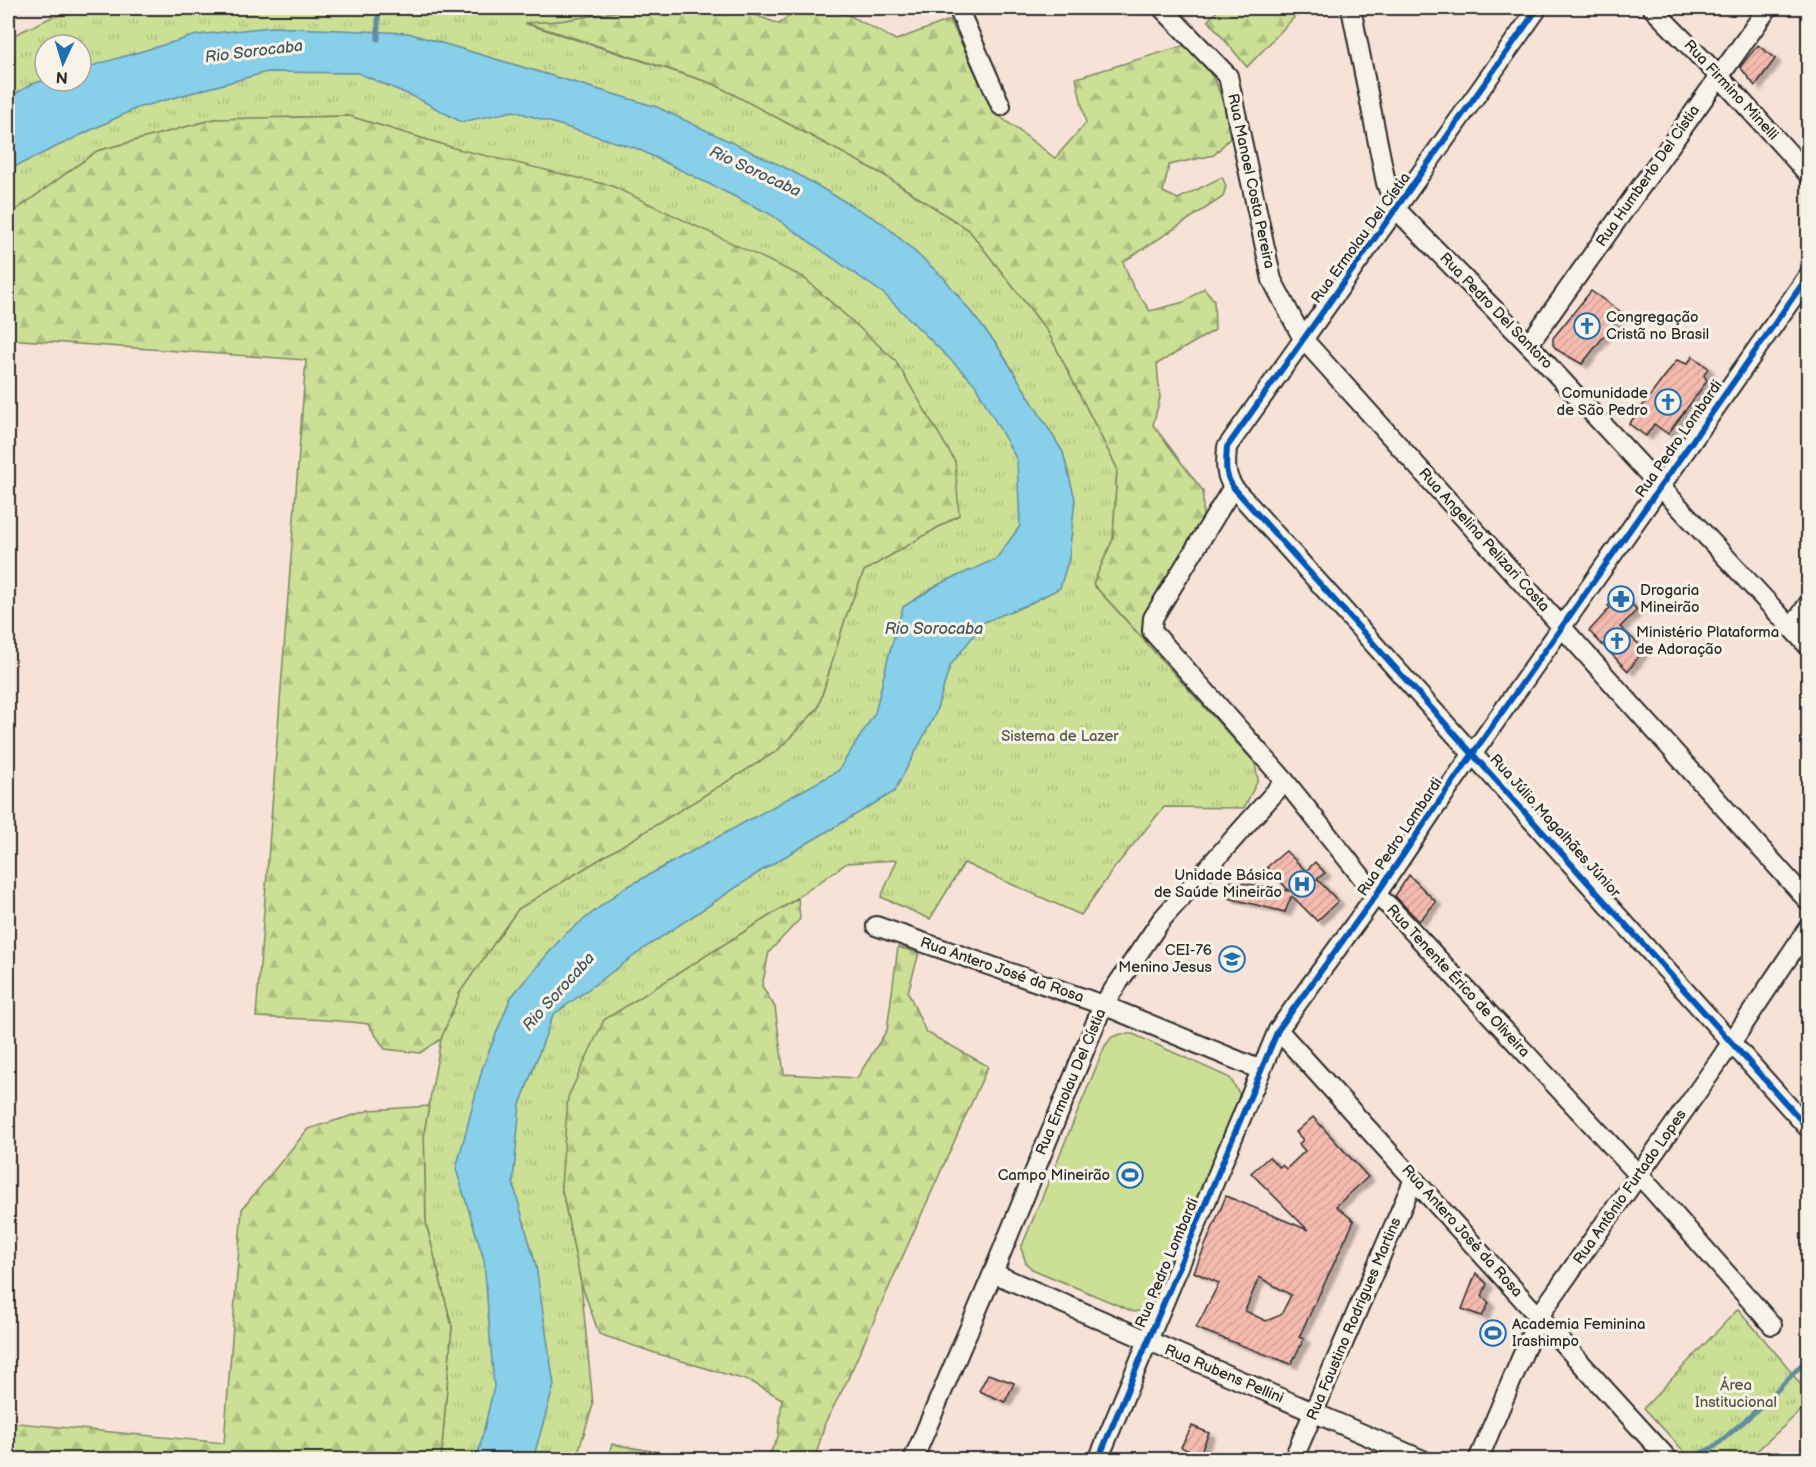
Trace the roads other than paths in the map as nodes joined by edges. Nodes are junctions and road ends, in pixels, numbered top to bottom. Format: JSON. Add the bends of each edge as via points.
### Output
{"nodes":[{"id":1,"x":958,"y":8,"type":"edge"},
{"id":2,"x":1162,"y":8,"type":"edge"},
{"id":3,"x":1350,"y":8,"type":"edge"},
{"id":4,"x":1538,"y":8,"type":"edge"},
{"id":5,"x":1652,"y":8,"type":"edge"},
{"id":6,"x":1768,"y":8,"type":"edge"},
{"id":7,"x":1719,"y":76,"type":"junction"},
{"id":8,"x":1001,"y":106,"type":"dead end"},
{"id":9,"x":1809,"y":174,"type":"edge"},
{"id":10,"x":1396,"y":209,"type":"junction"},
{"id":11,"x":1809,"y":276,"type":"edge"},
{"id":12,"x":1304,"y":339,"type":"junction"},
{"id":13,"x":1529,"y":344,"type":"junction"},
{"id":14,"x":1233,"y":487,"type":"junction"},
{"id":15,"x":1660,"y":487,"type":"junction"},
{"id":16,"x":1809,"y":604,"type":"edge"},
{"id":17,"x":1562,"y":627,"type":"junction"},
{"id":18,"x":1792,"y":628,"type":"junction"},
{"id":19,"x":1809,"y":646,"type":"edge"},
{"id":20,"x":1473,"y":753,"type":"junction"},
{"id":21,"x":1286,"y":781,"type":"junction"},
{"id":22,"x":1376,"y":895,"type":"junction"},
{"id":23,"x":1809,"y":901,"type":"edge"},
{"id":24,"x":876,"y":926,"type":"dead end"},
{"id":25,"x":1809,"y":928,"type":"edge"},
{"id":26,"x":1103,"y":1005,"type":"junction"},
{"id":27,"x":1278,"y":1030,"type":"junction"},
{"id":28,"x":1731,"y":1043,"type":"junction"},
{"id":29,"x":1261,"y":1070,"type":"junction"},
{"id":30,"x":1809,"y":1128,"type":"edge"},
{"id":31,"x":1638,"y":1175,"type":"junction"},
{"id":32,"x":1414,"y":1179,"type":"junction"},
{"id":33,"x":993,"y":1273,"type":"junction"},
{"id":34,"x":1539,"y":1316,"type":"junction"},
{"id":35,"x":1772,"y":1325,"type":"dead end"},
{"id":36,"x":1148,"y":1341,"type":"junction"},
{"id":37,"x":1314,"y":1412,"type":"junction"},
{"id":38,"x":913,"y":1460,"type":"edge"},
{"id":39,"x":1098,"y":1460,"type":"edge"},
{"id":40,"x":1293,"y":1460,"type":"edge"},
{"id":41,"x":1423,"y":1460,"type":"edge"},
{"id":42,"x":1478,"y":1460,"type":"edge"},
{"id":43,"x":1669,"y":1460,"type":"edge"}],
"edges":[{"from":1,"to":8,"type":"street"},
{"from":2,"to":12,"type":"street","name":"Rua Manoel Costa Pereira","via":[[1228,76],[1272,280]]},
{"from":3,"to":10,"type":"street","name":"Rua Pedro Del Santoro","via":[[1386,183]]},
{"from":4,"to":10,"type":"street","name":"Rua Ermolau Del Cístia"},
{"from":5,"to":7,"type":"street","name":"Rua Firmino Minelli"},
{"from":6,"to":7,"type":"street","name":"Rua Humberto Del Cístia"},
{"from":7,"to":9,"type":"street","name":"Rua Firmino Minelli"},
{"from":7,"to":13,"type":"street","name":"Rua Humberto Del Cístia"},
{"from":10,"to":12,"type":"street","name":"Rua Ermolau Del Cístia"},
{"from":10,"to":13,"type":"street","name":"Rua Pedro Del Santoro"},
{"from":11,"to":15,"type":"street","name":"Rua Pedro Lombardi"},
{"from":12,"to":14,"type":"street","name":"Rua Ermolau Del Cístia","via":[[1227,447],[1227,478]]},
{"from":12,"to":17,"type":"street","name":"Rua Angelina Pelizari Costa"},
{"from":13,"to":15,"type":"street","name":"Rua Pedro Del Santoro"},
{"from":14,"to":20,"type":"street","name":"Rua Júlio Magalhães Júnior"},
{"from":14,"to":21,"type":"street","name":"Rua Tenente Érico de Oliveira","via":[[1153,618],[1152,631]]},
{"from":15,"to":17,"type":"street","name":"Rua Pedro Lombardi"},
{"from":15,"to":18,"type":"street","name":"Rua Pedro Del Santoro"},
{"from":16,"to":18,"type":"street"},
{"from":17,"to":20,"type":"street","name":"Rua Pedro Lombardi"},
{"from":17,"to":23,"type":"street","name":"Rua Angelina Pelizari Costa"},
{"from":18,"to":19,"type":"street","name":"Rua Pedro Del Santoro"},
{"from":20,"to":22,"type":"street","name":"Rua Pedro Lombardi"},
{"from":20,"to":28,"type":"street","name":"Rua Júlio Magalhães Júnior"},
{"from":21,"to":22,"type":"street","name":"Rua Tenente Érico de Oliveira"},
{"from":21,"to":26,"type":"street","name":"Rua Ermolau Del Cístia","via":[[1162,920]]},
{"from":22,"to":27,"type":"street","name":"Rua Pedro Lombardi"},
{"from":22,"to":31,"type":"street","name":"Rua Tenente Érico de Oliveira"},
{"from":24,"to":26,"type":"street","name":"Rua Antero José da Rosa"},
{"from":25,"to":28,"type":"street","name":"Rua Antônio Furtado Lopes"},
{"from":26,"to":29,"type":"street","name":"Rua Antero José da Rosa"},
{"from":26,"to":33,"type":"street","name":"Rua Ermolau Del Cístia"},
{"from":27,"to":29,"type":"street","name":"Rua Pedro Lombardi"},
{"from":27,"to":32,"type":"street","name":"Rua Antero José da Rosa"},
{"from":28,"to":30,"type":"street","name":"Rua Júlio Magalhães Júnior"},
{"from":28,"to":31,"type":"street","name":"Rua Antônio Furtado Lopes"},
{"from":29,"to":36,"type":"street","name":"Rua Pedro Lombardi"},
{"from":31,"to":34,"type":"street","name":"Rua Antônio Furtado Lopes"},
{"from":31,"to":35,"type":"street","name":"Rua Tenente Érico de Oliveira"},
{"from":32,"to":34,"type":"street","name":"Rua Antero José da Rosa"},
{"from":32,"to":37,"type":"street","name":"Rua Faustino Rodrigues Martins"},
{"from":33,"to":36,"type":"street","name":"Rua Rubens Pellini"},
{"from":33,"to":38,"type":"street","name":"Rua Ermolau Del Cístia"},
{"from":34,"to":42,"type":"street","name":"Rua Antônio Furtado Lopes"},
{"from":34,"to":43,"type":"street","name":"Rua Antero José da Rosa"},
{"from":36,"to":37,"type":"street","name":"Rua Rubens Pellini"},
{"from":36,"to":39,"type":"street","name":"Rua Pedro Lombardi"},
{"from":37,"to":40,"type":"street","name":"Rua Faustino Rodrigues Martins"},
{"from":37,"to":41,"type":"street","name":"Rua Rubens Pellini"}]}
